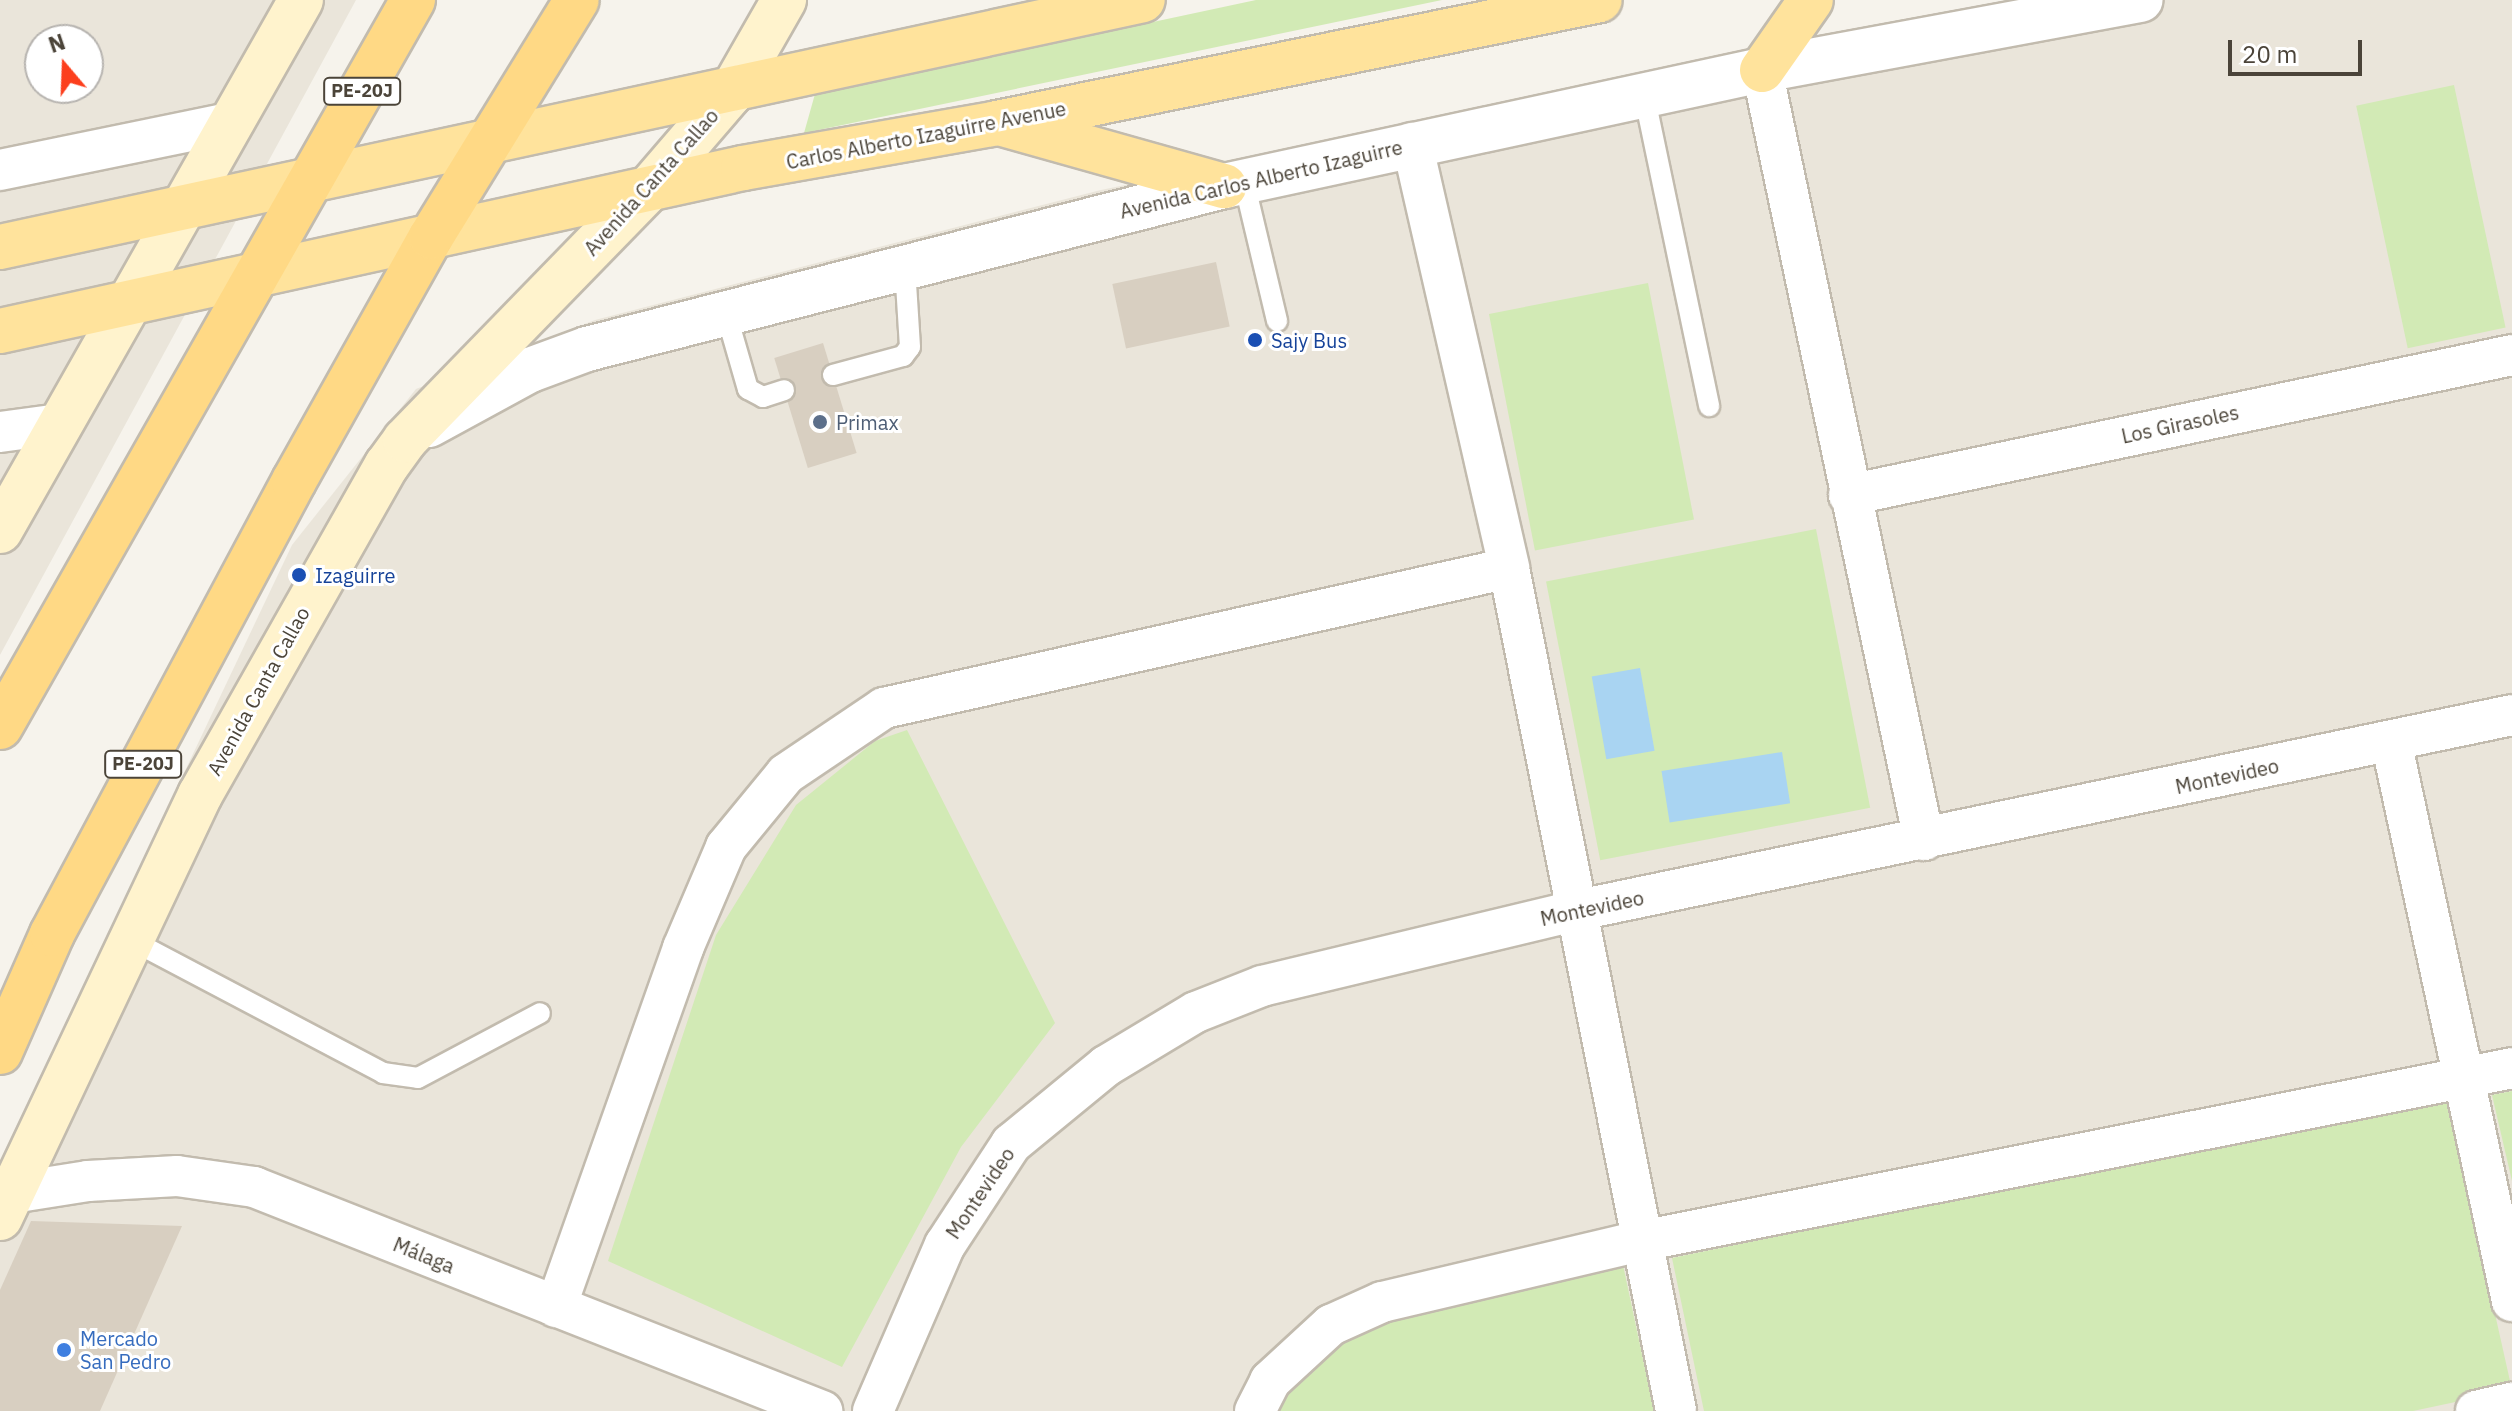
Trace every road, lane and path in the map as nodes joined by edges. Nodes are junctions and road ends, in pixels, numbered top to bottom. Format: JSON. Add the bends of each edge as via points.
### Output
{"nodes":[{"id":1,"x":301,"y":0,"type":"edge"},
{"id":2,"x":413,"y":0,"type":"edge"},
{"id":3,"x":577,"y":0,"type":"edge"},
{"id":4,"x":784,"y":0,"type":"edge"},
{"id":5,"x":1143,"y":0,"type":"edge"},
{"id":6,"x":1600,"y":0,"type":"edge"},
{"id":7,"x":1811,"y":0,"type":"edge"},
{"id":8,"x":2141,"y":0,"type":"edge"},
{"id":9,"x":1762,"y":70,"type":"junction"},
{"id":10,"x":731,"y":93,"type":"junction"},
{"id":11,"x":1644,"y":94,"type":"junction"},
{"id":12,"x":233,"y":122,"type":"junction"},
{"id":13,"x":997,"y":123,"type":"junction"},
{"id":14,"x":493,"y":142,"type":"junction"},
{"id":15,"x":1412,"y":143,"type":"junction"},
{"id":16,"x":0,"y":170,"type":"edge"},
{"id":17,"x":311,"y":182,"type":"junction"},
{"id":18,"x":1234,"y":184,"type":"junction"},
{"id":19,"x":645,"y":193,"type":"junction"},
{"id":20,"x":182,"y":209,"type":"junction"},
{"id":21,"x":431,"y":237,"type":"junction"},
{"id":22,"x":0,"y":247,"type":"edge"},
{"id":23,"x":905,"y":268,"type":"junction"},
{"id":24,"x":253,"y":278,"type":"junction"},
{"id":25,"x":129,"y":304,"type":"junction"},
{"id":26,"x":726,"y":313,"type":"junction"},
{"id":27,"x":1277,"y":321,"type":"dead end"},
{"id":28,"x":0,"y":331,"type":"edge"},
{"id":29,"x":2512,"y":355,"type":"edge"},
{"id":30,"x":833,"y":375,"type":"dead end"},
{"id":31,"x":784,"y":390,"type":"dead end"},
{"id":32,"x":1709,"y":406,"type":"dead end"},
{"id":33,"x":59,"y":424,"type":"junction"},
{"id":34,"x":0,"y":432,"type":"edge"},
{"id":35,"x":405,"y":440,"type":"junction"},
{"id":36,"x":1849,"y":495,"type":"junction"},
{"id":37,"x":0,"y":531,"type":"edge"},
{"id":38,"x":1509,"y":568,"type":"junction"},
{"id":39,"x":2512,"y":715,"type":"edge"},
{"id":40,"x":0,"y":727,"type":"edge"},
{"id":41,"x":2391,"y":741,"type":"junction"},
{"id":42,"x":1924,"y":840,"type":"junction"},
{"id":43,"x":1574,"y":911,"type":"junction"},
{"id":44,"x":133,"y":941,"type":"junction"},
{"id":45,"x":540,"y":1013,"type":"dead end"},
{"id":46,"x":0,"y":1052,"type":"edge"},
{"id":47,"x":2512,"y":1068,"type":"edge"},
{"id":48,"x":2463,"y":1080,"type":"junction"},
{"id":49,"x":6,"y":1206,"type":"edge"},
{"id":50,"x":1641,"y":1241,"type":"junction"},
{"id":51,"x":2512,"y":1301,"type":"edge"},
{"id":52,"x":556,"y":1307,"type":"junction"},
{"id":53,"x":2512,"y":1403,"type":"edge"},
{"id":54,"x":822,"y":1411,"type":"edge"},
{"id":55,"x":873,"y":1411,"type":"edge"},
{"id":56,"x":1255,"y":1411,"type":"edge"},
{"id":57,"x":1676,"y":1411,"type":"edge"},
{"id":58,"x":2476,"y":1411,"type":"edge"}],
"edges":[{"from":1,"to":12,"type":"main road"},
{"from":2,"to":17,"type":"highway","number":"PE-20J"},
{"from":3,"to":14,"type":"highway","number":"PE-20J"},
{"from":4,"to":10,"type":"main road","name":"Avenida Canta Callao"},
{"from":5,"to":10,"type":"main road","via":[[831,63]]},
{"from":6,"to":13,"type":"main road","name":"Carlos Alberto Izaguirre Avenue"},
{"from":7,"to":9,"type":"main road"},
{"from":8,"to":9,"type":"street","name":"Avenida Carlos Alberto Izaguirre"},
{"from":9,"to":11,"type":"street","name":"Avenida Carlos Alberto Izaguirre"},
{"from":9,"to":36,"type":"street"},
{"from":10,"to":14,"type":"main road"},
{"from":10,"to":19,"type":"main road","name":"Avenida Canta Callao"},
{"from":11,"to":15,"type":"street","name":"Avenida Carlos Alberto Izaguirre"},
{"from":11,"to":32,"type":"lane"},
{"from":12,"to":16,"type":"street"},
{"from":12,"to":20,"type":"main road"},
{"from":13,"to":18,"type":"main road"},
{"from":13,"to":19,"type":"main road","name":"Carlos Alberto Izaguirre Avenue","via":[[743,168]]},
{"from":14,"to":17,"type":"main road"},
{"from":14,"to":21,"type":"highway","number":"PE-20J"},
{"from":15,"to":18,"type":"street","name":"Avenida Carlos Alberto Izaguirre"},
{"from":15,"to":38,"type":"street"},
{"from":17,"to":20,"type":"main road"},
{"from":17,"to":24,"type":"highway","number":"PE-20J"},
{"from":18,"to":23,"type":"street","name":"Avenida Carlos Alberto Izaguirre"},
{"from":18,"to":27,"type":"lane"},
{"from":19,"to":21,"type":"main road","name":"Carlos Alberto Izaguirre Avenue"},
{"from":19,"to":35,"type":"main road","name":"Avenida Canta Callao"},
{"from":20,"to":22,"type":"main road"},
{"from":20,"to":25,"type":"main road"},
{"from":21,"to":24,"type":"main road","name":"Carlos Alberto Izaguirre Avenue"},
{"from":21,"to":46,"type":"highway","number":"PE-20J","via":[[52,934]]},
{"from":23,"to":26,"type":"street","name":"Avenida Carlos Alberto Izaguirre"},
{"from":23,"to":30,"type":"lane","via":[[910,347],[903,356]]},
{"from":24,"to":25,"type":"main road"},
{"from":24,"to":40,"type":"highway","number":"PE-20J"},
{"from":25,"to":28,"type":"main road"},
{"from":25,"to":33,"type":"main road"},
{"from":26,"to":31,"type":"lane","via":[[748,389],[763,397]]},
{"from":26,"to":35,"type":"street","name":"Avenida Carlos Alberto Izaguirre","via":[[587,349],[530,370]]},
{"from":29,"to":36,"type":"street","name":"Los Girasoles"},
{"from":33,"to":34,"type":"street"},
{"from":33,"to":37,"type":"main road"},
{"from":35,"to":44,"type":"main road","name":"Avenida Canta Callao","via":[[200,795]]},
{"from":36,"to":42,"type":"street"},
{"from":38,"to":43,"type":"street"},
{"from":38,"to":52,"type":"street","via":[[884,708],[786,774],[726,847],[683,948]]},
{"from":39,"to":41,"type":"street","name":"Montevideo"},
{"from":41,"to":42,"type":"street","name":"Montevideo"},
{"from":41,"to":48,"type":"street"},
{"from":42,"to":43,"type":"street","name":"Montevideo"},
{"from":43,"to":50,"type":"street"},
{"from":43,"to":55,"type":"street","name":"Montevideo","via":[[1262,986],[1196,1012],[1106,1066],[1011,1144],[945,1245]]},
{"from":44,"to":45,"type":"lane","via":[[383,1073],[418,1078]]},
{"from":44,"to":49,"type":"main road","name":"Avenida Canta Callao"},
{"from":47,"to":48,"type":"street"},
{"from":48,"to":50,"type":"street"},
{"from":48,"to":51,"type":"street"},
{"from":49,"to":52,"type":"street","name":"Málaga","via":[[88,1181],[177,1176],[254,1187]]},
{"from":50,"to":56,"type":"street","via":[[1382,1302],[1344,1319],[1270,1381]]},
{"from":50,"to":57,"type":"street"},
{"from":52,"to":54,"type":"street","name":"Málaga"},
{"from":53,"to":58,"type":"street"}]}
